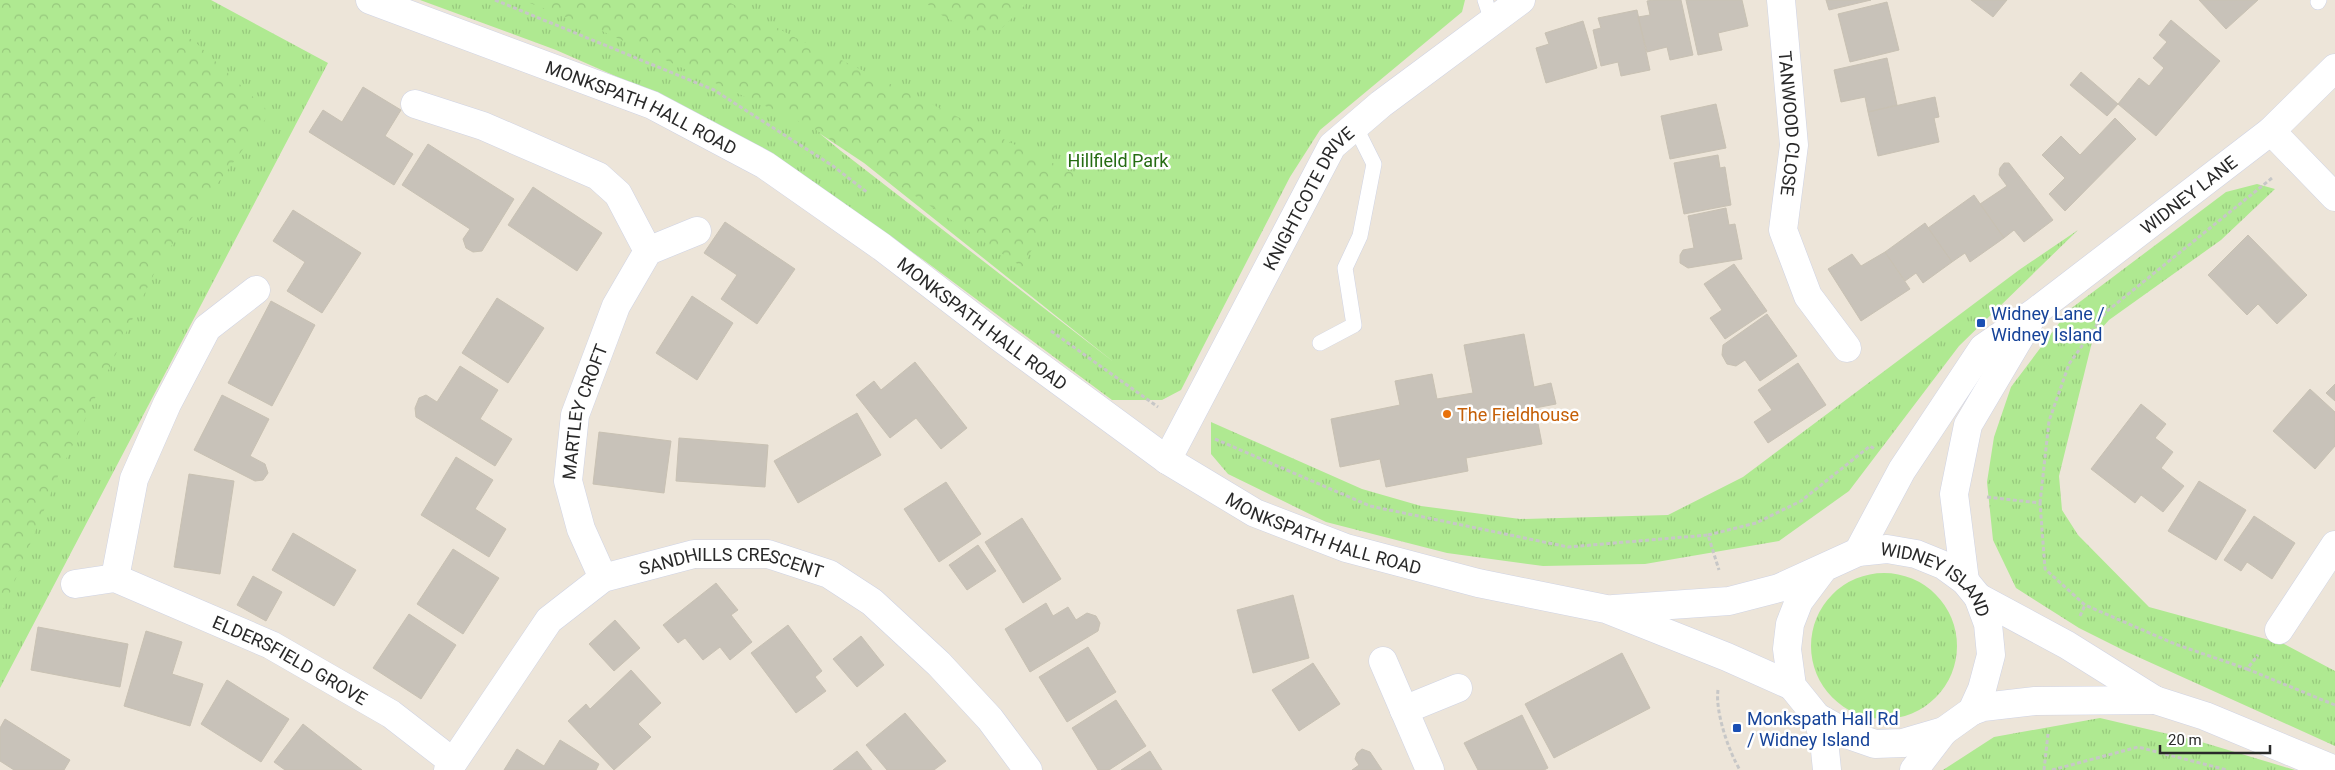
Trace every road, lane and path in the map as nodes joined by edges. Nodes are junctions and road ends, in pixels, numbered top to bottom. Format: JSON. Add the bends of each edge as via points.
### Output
{"nodes":[{"id":1,"x":370,"y":0,"type":"edge"},
{"id":2,"x":1521,"y":0,"type":"edge"},
{"id":3,"x":1782,"y":0,"type":"edge"},
{"id":4,"x":1488,"y":11,"type":"edge"},
{"id":5,"x":2335,"y":68,"type":"edge"},
{"id":6,"x":415,"y":104,"type":"dead end"},
{"id":7,"x":1355,"y":126,"type":"junction"},
{"id":8,"x":2271,"y":131,"type":"junction"},
{"id":9,"x":2297,"y":158,"type":"junction"},
{"id":10,"x":2335,"y":196,"type":"edge"},
{"id":11,"x":697,"y":231,"type":"dead end"},
{"id":12,"x":648,"y":251,"type":"junction"},
{"id":13,"x":256,"y":290,"type":"dead end"},
{"id":14,"x":2035,"y":312,"type":"junction"},
{"id":15,"x":1320,"y":343,"type":"dead end"},
{"id":16,"x":1847,"y":348,"type":"dead end"},
{"id":17,"x":1167,"y":460,"type":"junction"},
{"id":18,"x":1902,"y":470,"type":"junction"},
{"id":19,"x":1954,"y":494,"type":"junction"},
{"id":20,"x":2040,"y":503,"type":"junction"},
{"id":21,"x":1708,"y":534,"type":"dead end"},
{"id":22,"x":1858,"y":552,"type":"junction"},
{"id":23,"x":2331,"y":561,"type":"edge"},
{"id":24,"x":1823,"y":569,"type":"junction"},
{"id":25,"x":115,"y":578,"type":"junction"},
{"id":26,"x":603,"y":578,"type":"junction"},
{"id":27,"x":75,"y":584,"type":"dead end"},
{"id":28,"x":1972,"y":589,"type":"junction"},
{"id":29,"x":1606,"y":609,"type":"junction"},
{"id":30,"x":2280,"y":630,"type":"joint"},
{"id":31,"x":1383,"y":661,"type":"dead end"},
{"id":32,"x":2247,"y":670,"type":"junction"},
{"id":33,"x":1792,"y":686,"type":"junction"},
{"id":34,"x":1458,"y":688,"type":"dead end"},
{"id":35,"x":2155,"y":700,"type":"junction"},
{"id":36,"x":2335,"y":705,"type":"edge"},
{"id":37,"x":1404,"y":710,"type":"junction"},
{"id":38,"x":1972,"y":712,"type":"junction"},
{"id":39,"x":1817,"y":718,"type":"junction"},
{"id":40,"x":1944,"y":731,"type":"junction"},
{"id":41,"x":451,"y":766,"type":"edge"},
{"id":42,"x":1028,"y":770,"type":"edge"},
{"id":43,"x":1430,"y":770,"type":"edge"},
{"id":44,"x":1827,"y":770,"type":"edge"},
{"id":45,"x":1914,"y":770,"type":"edge"},
{"id":46,"x":2052,"y":770,"type":"edge"},
{"id":47,"x":2227,"y":770,"type":"edge"},
{"id":48,"x":2335,"y":770,"type":"edge"}],
"edges":[{"from":1,"to":17,"type":"street","name":"MONKSPATH HALL ROAD","via":[[652,105],[765,165],[882,247]]},
{"from":2,"to":4,"type":"street","name":"KNIGHTCOTE DRIVE"},
{"from":3,"to":16,"type":"street","name":"TANWOOD CLOSE","via":[[1794,145],[1783,230],[1808,296]]},
{"from":4,"to":7,"type":"street","name":"KNIGHTCOTE DRIVE"},
{"from":5,"to":8,"type":"street","name":"WIDNEY LANE"},
{"from":6,"to":12,"type":"street","via":[[483,126],[598,176],[618,194]]},
{"from":7,"to":15,"type":"lane","via":[[1374,164],[1360,236],[1345,268],[1354,325]]},
{"from":7,"to":17,"type":"street","name":"KNIGHTCOTE DRIVE","via":[[1332,146]]},
{"from":8,"to":9,"type":"street"},
{"from":8,"to":14,"type":"street","name":"WIDNEY LANE"},
{"from":9,"to":10,"type":"street"},
{"from":9,"to":20,"type":"path","via":[[2106,312],[2069,364],[2049,421]]},
{"from":11,"to":12,"type":"street"},
{"from":12,"to":26,"type":"street","name":"MARTLEY CROFT","via":[[616,306],[575,414],[568,481],[581,529]]},
{"from":13,"to":25,"type":"street","via":[[207,328],[167,404],[134,479]]},
{"from":14,"to":18,"type":"street","name":"WIDNEY LANE","via":[[1983,348]]},
{"from":14,"to":19,"type":"street","name":"WIDNEY LANE","via":[[1968,425]]},
{"from":17,"to":29,"type":"street","name":"MONKSPATH HALL ROAD","via":[[1255,513],[1346,548],[1478,583]]},
{"from":18,"to":21,"type":"path","via":[[1870,446],[1801,501],[1756,523]]},
{"from":18,"to":22,"type":"street","name":"WIDNEY LANE"},
{"from":19,"to":20,"type":"path"},
{"from":19,"to":28,"type":"street","name":"WIDNEY LANE"},
{"from":20,"to":32,"type":"path","via":[[2045,569],[2085,605],[2174,644]]},
{"from":22,"to":24,"type":"street","name":"WIDNEY ISLAND"},
{"from":22,"to":28,"type":"street","name":"WIDNEY ISLAND","via":[[1887,549],[1916,554],[1943,565]]},
{"from":23,"to":30,"type":"street"},
{"from":24,"to":29,"type":"street","name":"MONKSPATH HALL ROAD","via":[[1779,588],[1729,601]]},
{"from":24,"to":33,"type":"street","name":"WIDNEY ISLAND","via":[[1799,601],[1790,624],[1787,650]]},
{"from":25,"to":27,"type":"street"},
{"from":25,"to":41,"type":"street","name":"ELDERSFIELD GROVE","via":[[270,645],[391,714]]},
{"from":26,"to":41,"type":"street","name":"SANDHILLS CRESCENT","via":[[549,620]]},
{"from":26,"to":42,"type":"street","name":"SANDHILLS CRESCENT","via":[[694,554],[768,554],[828,574],[872,602],[939,664],[990,719]]},
{"from":28,"to":35,"type":"street"},
{"from":28,"to":38,"type":"street","name":"WIDNEY ISLAND","via":[[1988,624],[1991,655]]},
{"from":29,"to":33,"type":"street","name":"MONKSPATH HALL ROAD"},
{"from":30,"to":32,"type":"path"},
{"from":31,"to":37,"type":"street"},
{"from":32,"to":36,"type":"path"},
{"from":33,"to":39,"type":"street"},
{"from":34,"to":37,"type":"street"},
{"from":35,"to":38,"type":"street","via":[[2035,702],[1983,707]]},
{"from":35,"to":48,"type":"street","via":[[2205,716]]},
{"from":37,"to":43,"type":"street"},
{"from":38,"to":40,"type":"street"},
{"from":39,"to":40,"type":"street","via":[[1875,744],[1903,743]]},
{"from":39,"to":44,"type":"street","via":[[1824,740]]},
{"from":40,"to":45,"type":"street"},
{"from":46,"to":47,"type":"path","via":[[2138,748]]}]}
